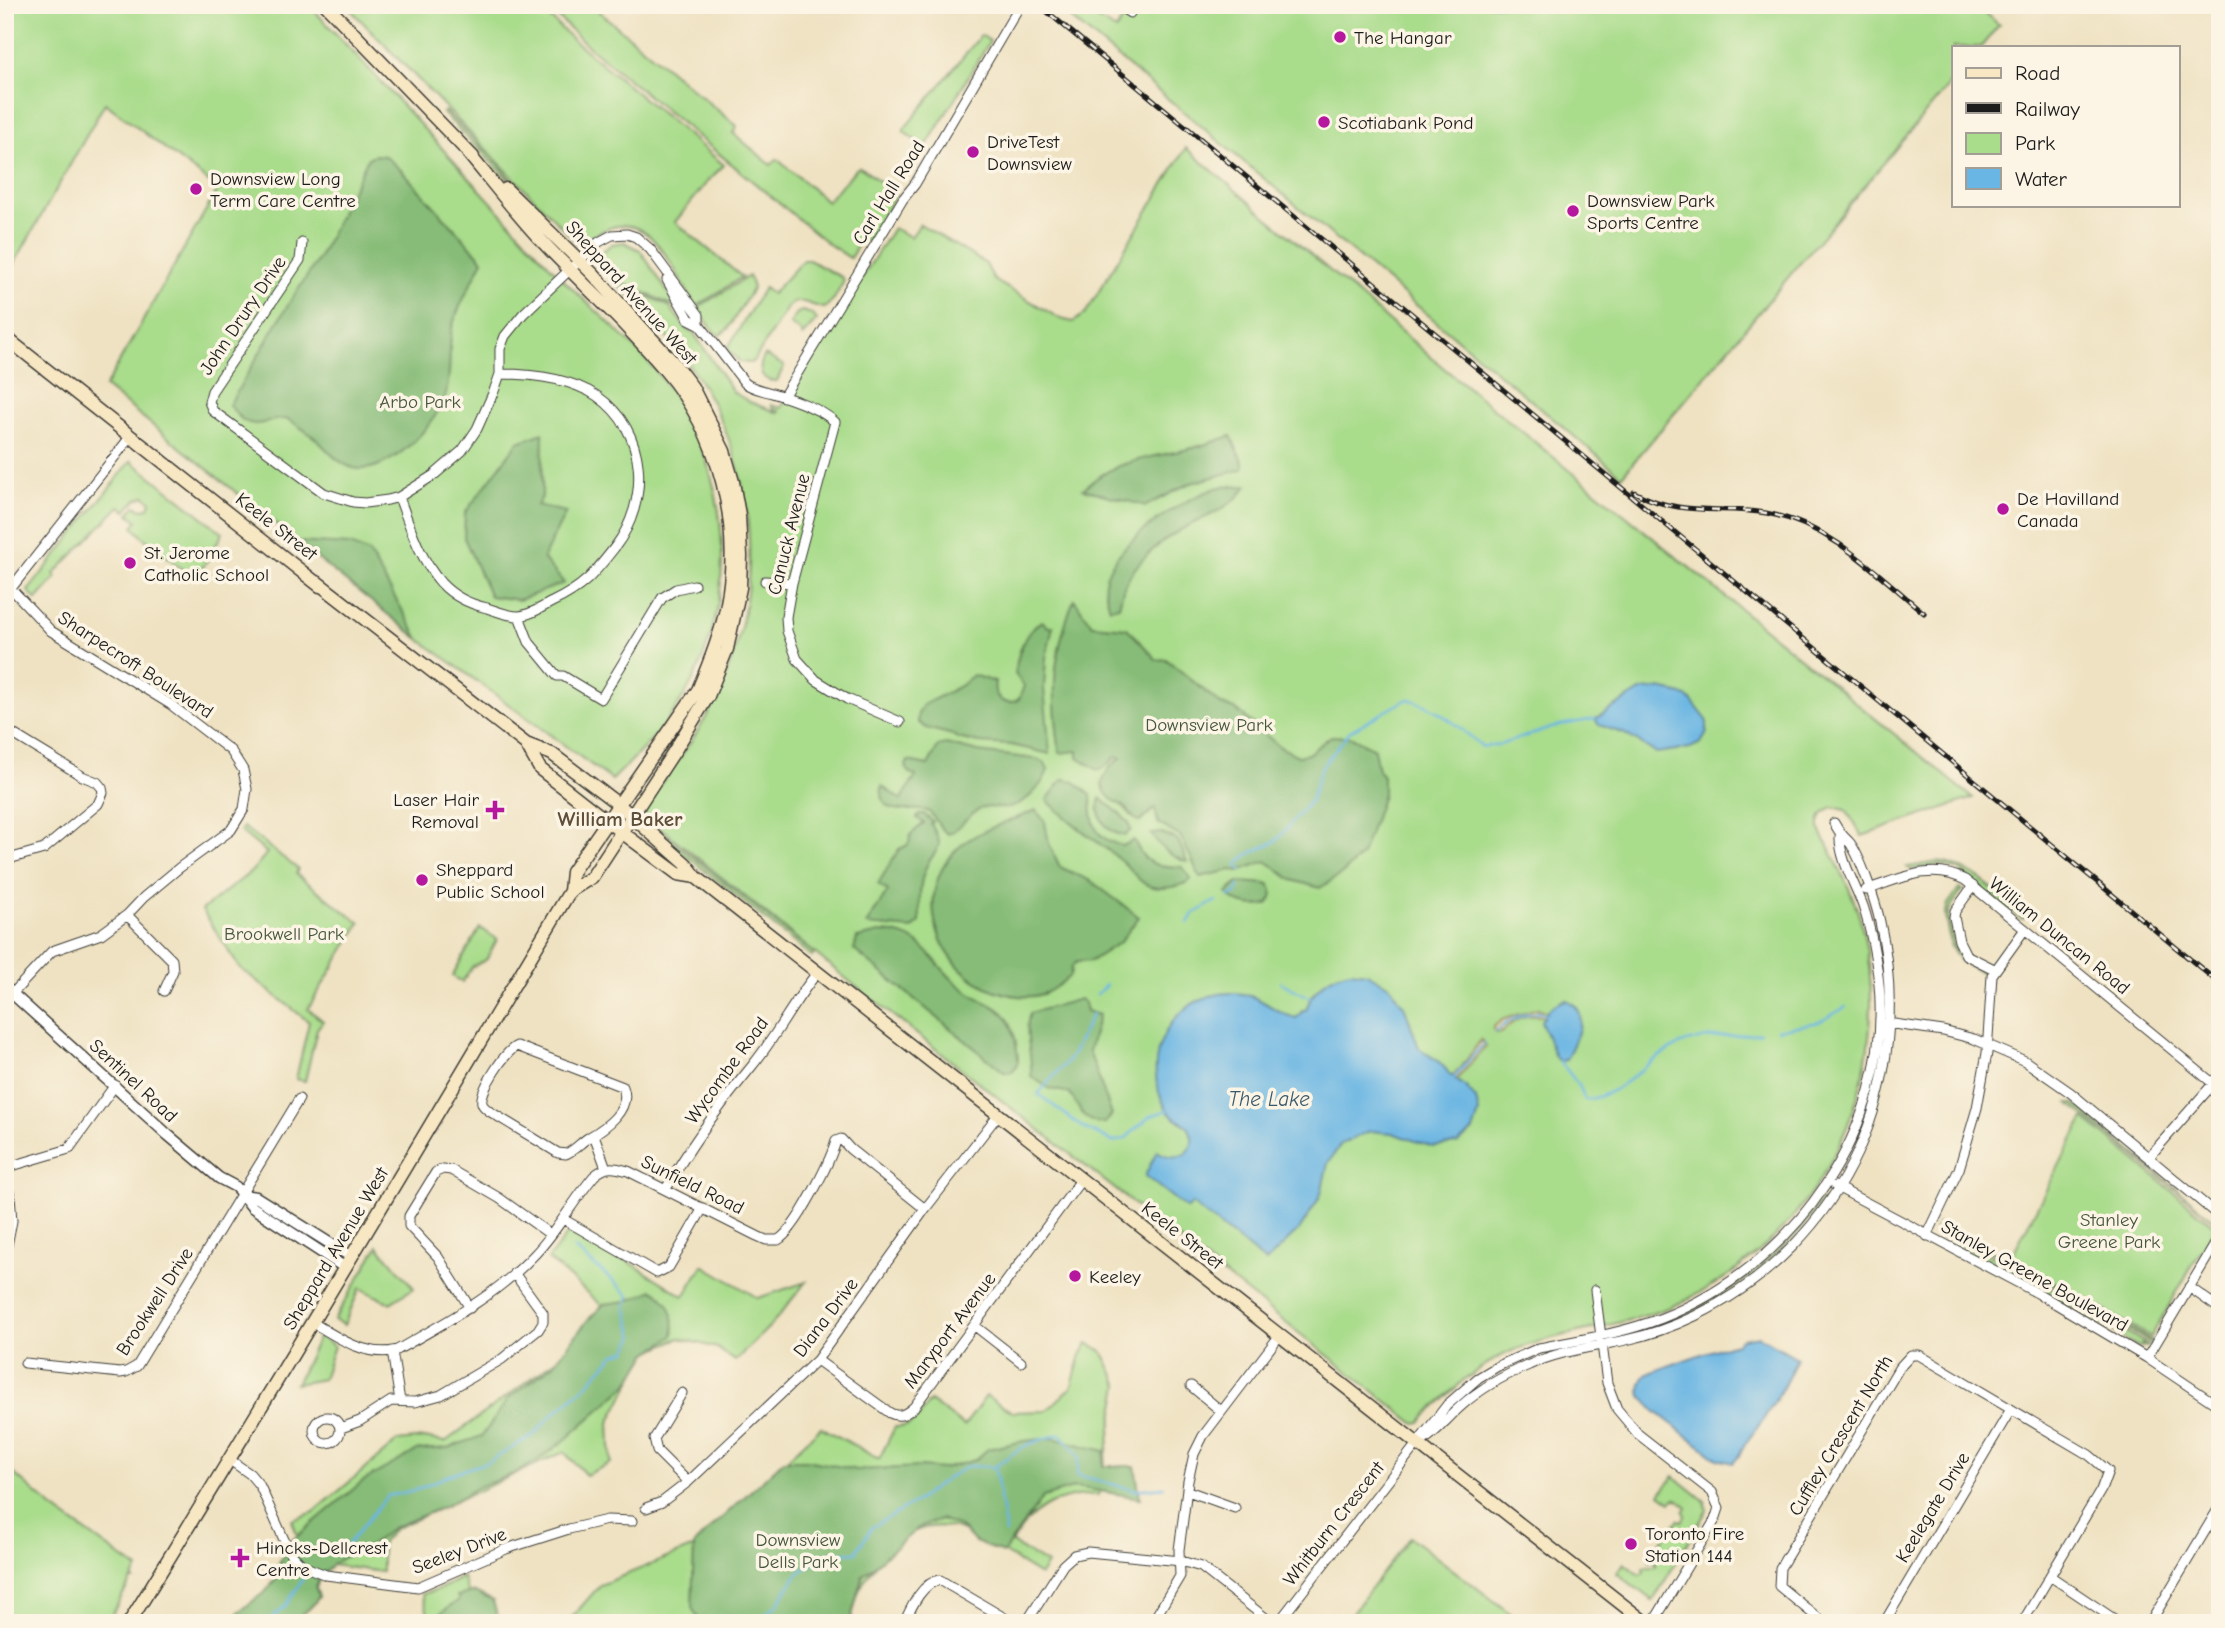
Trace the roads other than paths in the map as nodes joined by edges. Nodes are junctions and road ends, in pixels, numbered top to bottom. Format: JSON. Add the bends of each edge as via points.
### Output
{"nodes":[{"id":1,"x":326,"y":5,"type":"edge"},
{"id":2,"x":1020,"y":5,"type":"edge"},
{"id":3,"x":1117,"y":5,"type":"edge"},
{"id":4,"x":1135,"y":5,"type":"edge"},
{"id":5,"x":468,"y":153,"type":"junction"},
{"id":6,"x":302,"y":243,"type":"dead end"},
{"id":7,"x":580,"y":260,"type":"junction"},
{"id":8,"x":569,"y":269,"type":"junction"},
{"id":9,"x":5,"y":337,"type":"edge"},
{"id":10,"x":500,"y":374,"type":"junction"},
{"id":11,"x":783,"y":397,"type":"junction"},
{"id":12,"x":835,"y":422,"type":"joint"},
{"id":13,"x":131,"y":436,"type":"junction"},
{"id":14,"x":399,"y":497,"type":"junction"},
{"id":15,"x":765,"y":581,"type":"dead end"},
{"id":16,"x":792,"y":583,"type":"junction"},
{"id":17,"x":694,"y":585,"type":"dead end"},
{"id":18,"x":7,"y":589,"type":"edge"},
{"id":19,"x":519,"y":616,"type":"junction"},
{"id":20,"x":900,"y":722,"type":"dead end"},
{"id":21,"x":5,"y":729,"type":"edge"},
{"id":22,"x":526,"y":744,"type":"junction"},
{"id":23,"x":618,"y":804,"type":"junction"},
{"id":24,"x":630,"y":817,"type":"junction"},
{"id":25,"x":608,"y":822,"type":"junction"},
{"id":26,"x":1834,"y":823,"type":"dead end"},
{"id":27,"x":621,"y":832,"type":"junction"},
{"id":28,"x":1840,"y":836,"type":"junction"},
{"id":29,"x":5,"y":860,"type":"edge"},
{"id":30,"x":696,"y":877,"type":"junction"},
{"id":31,"x":1973,"y":886,"type":"junction"},
{"id":32,"x":1869,"y":889,"type":"junction"},
{"id":33,"x":570,"y":891,"type":"junction"},
{"id":34,"x":1858,"y":892,"type":"junction"},
{"id":35,"x":127,"y":915,"type":"junction"},
{"id":36,"x":2025,"y":929,"type":"junction"},
{"id":37,"x":1994,"y":969,"type":"junction"},
{"id":38,"x":817,"y":973,"type":"junction"},
{"id":39,"x":9,"y":990,"type":"edge"},
{"id":40,"x":164,"y":991,"type":"dead end"},
{"id":41,"x":1880,"y":1023,"type":"junction"},
{"id":42,"x":1890,"y":1024,"type":"junction"},
{"id":43,"x":1988,"y":1044,"type":"junction"},
{"id":44,"x":115,"y":1085,"type":"junction"},
{"id":45,"x":2216,"y":1086,"type":"edge"},
{"id":46,"x":299,"y":1099,"type":"dead end"},
{"id":47,"x":998,"y":1115,"type":"junction"},
{"id":48,"x":594,"y":1135,"type":"junction"},
{"id":49,"x":2149,"y":1157,"type":"junction"},
{"id":50,"x":5,"y":1168,"type":"edge"},
{"id":51,"x":606,"y":1168,"type":"junction"},
{"id":52,"x":5,"y":1177,"type":"edge"},
{"id":53,"x":1081,"y":1180,"type":"junction"},
{"id":54,"x":1828,"y":1182,"type":"junction"},
{"id":55,"x":1839,"y":1188,"type":"junction"},
{"id":56,"x":666,"y":1189,"type":"junction"},
{"id":57,"x":242,"y":1195,"type":"junction"},
{"id":58,"x":704,"y":1208,"type":"junction"},
{"id":59,"x":925,"y":1209,"type":"junction"},
{"id":60,"x":2220,"y":1217,"type":"edge"},
{"id":61,"x":563,"y":1219,"type":"junction"},
{"id":62,"x":551,"y":1235,"type":"junction"},
{"id":63,"x":1927,"y":1236,"type":"junction"},
{"id":64,"x":2220,"y":1236,"type":"edge"},
{"id":65,"x":5,"y":1255,"type":"edge"},
{"id":66,"x":347,"y":1261,"type":"junction"},
{"id":67,"x":513,"y":1273,"type":"junction"},
{"id":68,"x":2189,"y":1287,"type":"junction"},
{"id":69,"x":1595,"y":1290,"type":"dead end"},
{"id":70,"x":470,"y":1308,"type":"junction"},
{"id":71,"x":2220,"y":1309,"type":"edge"},
{"id":72,"x":312,"y":1322,"type":"junction"},
{"id":73,"x":975,"y":1326,"type":"junction"},
{"id":74,"x":1280,"y":1335,"type":"junction"},
{"id":75,"x":1602,"y":1340,"type":"junction"},
{"id":76,"x":392,"y":1351,"type":"junction"},
{"id":77,"x":2147,"y":1358,"type":"junction"},
{"id":78,"x":817,"y":1360,"type":"junction"},
{"id":79,"x":1021,"y":1362,"type":"dead end"},
{"id":80,"x":25,"y":1363,"type":"dead end"},
{"id":81,"x":1191,"y":1386,"type":"dead end"},
{"id":82,"x":682,"y":1393,"type":"dead end"},
{"id":83,"x":400,"y":1401,"type":"junction"},
{"id":84,"x":2220,"y":1407,"type":"edge"},
{"id":85,"x":2011,"y":1409,"type":"junction"},
{"id":86,"x":1221,"y":1411,"type":"junction"},
{"id":87,"x":341,"y":1428,"type":"dead end"},
{"id":88,"x":1416,"y":1444,"type":"junction"},
{"id":89,"x":230,"y":1460,"type":"junction"},
{"id":90,"x":688,"y":1482,"type":"junction"},
{"id":91,"x":1188,"y":1491,"type":"junction"},
{"id":92,"x":2220,"y":1506,"type":"edge"},
{"id":93,"x":646,"y":1508,"type":"dead end"},
{"id":94,"x":1235,"y":1508,"type":"dead end"},
{"id":95,"x":632,"y":1521,"type":"dead end"},
{"id":96,"x":1181,"y":1561,"type":"junction"},
{"id":97,"x":2050,"y":1576,"type":"junction"},
{"id":98,"x":129,"y":1623,"type":"edge"},
{"id":99,"x":904,"y":1623,"type":"edge"},
{"id":100,"x":1013,"y":1623,"type":"edge"},
{"id":101,"x":1026,"y":1623,"type":"edge"},
{"id":102,"x":1152,"y":1623,"type":"edge"},
{"id":103,"x":1275,"y":1623,"type":"edge"},
{"id":104,"x":1646,"y":1623,"type":"edge"},
{"id":105,"x":1653,"y":1623,"type":"edge"},
{"id":106,"x":1824,"y":1623,"type":"edge"},
{"id":107,"x":1884,"y":1623,"type":"edge"},
{"id":108,"x":2022,"y":1623,"type":"edge"},
{"id":109,"x":2120,"y":1623,"type":"edge"},
{"id":110,"x":2150,"y":1623,"type":"edge"}],
"edges":[{"from":1,"to":5,"type":"main road","name":"Sheppard Avenue West"},
{"from":2,"to":11,"type":"street","name":"Carl Hall Road"},
{"from":3,"to":4,"type":"street","via":[[1130,13]]},
{"from":5,"to":7,"type":"main road","name":"Sheppard Avenue West"},
{"from":5,"to":8,"type":"main road","name":"Sheppard Avenue West"},
{"from":6,"to":14,"type":"street","name":"John Drury Drive","via":[[300,260],[212,391],[210,406],[324,493],[365,503]]},
{"from":7,"to":8,"type":"street","name":"John Drury Drive"},
{"from":7,"to":11,"type":"street","name":"John Drury Drive","via":[[612,235],[627,234],[644,243],[689,319],[699,324],[745,383]]},
{"from":7,"to":24,"type":"main road","name":"Sheppard Avenue West","via":[[692,387],[724,451],[739,515],[740,588],[727,649],[693,723]]},
{"from":8,"to":10,"type":"street","name":"John Drury Drive","via":[[505,337]]},
{"from":8,"to":23,"type":"main road","name":"Sheppard Avenue West","via":[[686,396],[713,452],[729,520],[729,591],[712,657],[698,690]]},
{"from":9,"to":13,"type":"main road","name":"Keele Street"},
{"from":10,"to":14,"type":"street","name":"John Drury Drive","via":[[477,429],[462,451]]},
{"from":10,"to":19,"type":"street","via":[[555,380],[599,397],[630,433],[639,473],[631,520],[610,554],[578,589]]},
{"from":11,"to":12,"type":"street","name":"John Drury Drive"},
{"from":12,"to":16,"type":"street","name":"Canuck Avenue"},
{"from":13,"to":18,"type":"street"},
{"from":13,"to":22,"type":"main road","name":"Keele Street"},
{"from":14,"to":19,"type":"street","via":[[426,562],[447,589],[471,604]]},
{"from":15,"to":16,"type":"street"},
{"from":16,"to":20,"type":"street","name":"Canuck Avenue","via":[[787,632],[806,670],[848,699]]},
{"from":17,"to":19,"type":"street","via":[[662,598],[601,699],[557,676],[529,642]]},
{"from":18,"to":35,"type":"street","name":"Sharpecroft Boulevard","via":[[51,631],[170,704],[220,742],[235,755],[245,774],[246,801],[231,830],[167,877]]},
{"from":21,"to":29,"type":"street","via":[[97,782],[103,793],[102,800],[44,849]]},
{"from":22,"to":23,"type":"main road","name":"Keele Street","via":[[552,754]]},
{"from":22,"to":25,"type":"main road","name":"Keele Street","via":[[540,769]]},
{"from":23,"to":24,"type":"main road","name":"Keele Street"},
{"from":23,"to":25,"type":"main road","name":"Sheppard Avenue West"},
{"from":24,"to":27,"type":"main road","name":"Sheppard Avenue West"},
{"from":24,"to":30,"type":"main road","name":"Keele Street"},
{"from":25,"to":27,"type":"main road","name":"Keele Street"},
{"from":25,"to":33,"type":"main road","name":"Sheppard Avenue West","via":[[572,872]]},
{"from":26,"to":28,"type":"street"},
{"from":27,"to":30,"type":"main road","name":"Keele Street","via":[[678,874]]},
{"from":27,"to":33,"type":"main road","name":"Sheppard Avenue West","via":[[592,877]]},
{"from":28,"to":32,"type":"street","via":[[1849,843]]},
{"from":28,"to":34,"type":"street","via":[[1839,849]]},
{"from":30,"to":38,"type":"main road","name":"Keele Street"},
{"from":31,"to":32,"type":"street","name":"William Duncan Road","via":[[1948,872],[1927,871]]},
{"from":31,"to":36,"type":"street","name":"William Duncan Road"},
{"from":31,"to":37,"type":"street","via":[[1955,911],[1959,941],[1966,955]]},
{"from":32,"to":34,"type":"street","name":"William Duncan Road"},
{"from":32,"to":42,"type":"street","via":[[1885,953]]},
{"from":33,"to":66,"type":"main road","name":"Sheppard Avenue West"},
{"from":34,"to":41,"type":"street","via":[[1873,946]]},
{"from":35,"to":39,"type":"street","name":"Sharpecroft Boulevard","via":[[101,934],[52,951]]},
{"from":35,"to":40,"type":"street","via":[[172,960],[173,971]]},
{"from":36,"to":37,"type":"street"},
{"from":36,"to":45,"type":"street","name":"William Duncan Road"},
{"from":37,"to":43,"type":"street"},
{"from":38,"to":47,"type":"main road","name":"Keele Street"},
{"from":38,"to":56,"type":"street","name":"Wycombe Road","via":[[700,1134]]},
{"from":39,"to":44,"type":"street","name":"Sentinel Road"},
{"from":41,"to":42,"type":"street"},
{"from":41,"to":54,"type":"street","via":[[1858,1120]]},
{"from":42,"to":43,"type":"street","via":[[1943,1031]]},
{"from":42,"to":55,"type":"street","via":[[1870,1126]]},
{"from":43,"to":49,"type":"street","via":[[2049,1076]]},
{"from":43,"to":63,"type":"street","via":[[1969,1142]]},
{"from":44,"to":50,"type":"street","via":[[69,1149]]},
{"from":44,"to":57,"type":"street","name":"Sentinel Road","via":[[167,1135]]},
{"from":45,"to":49,"type":"street"},
{"from":46,"to":57,"type":"street"},
{"from":47,"to":53,"type":"main road","name":"Keele Street"},
{"from":47,"to":59,"type":"street","name":"Diana Drive"},
{"from":48,"to":48,"type":"street","via":[[613,1120],[623,1104],[623,1087],[524,1047],[506,1052],[483,1092],[483,1106],[558,1153],[566,1154]]},
{"from":48,"to":51,"type":"street"},
{"from":49,"to":60,"type":"street"},
{"from":51,"to":56,"type":"street","name":"Sunfield Road","via":[[628,1171]]},
{"from":51,"to":61,"type":"street","via":[[594,1176]]},
{"from":52,"to":65,"type":"street","via":[[12,1221]]},
{"from":53,"to":73,"type":"street","name":"Maryport Avenue"},
{"from":53,"to":74,"type":"main road","name":"Keele Street"},
{"from":54,"to":55,"type":"street","name":"Stanley Greene Boulevard"},
{"from":54,"to":75,"type":"street","via":[[1786,1237],[1734,1280],[1662,1318]]},
{"from":55,"to":63,"type":"street","name":"Stanley Greene Boulevard"},
{"from":55,"to":75,"type":"street","via":[[1780,1260],[1739,1291],[1667,1327],[1629,1340]]},
{"from":56,"to":58,"type":"street","name":"Sunfield Road"},
{"from":57,"to":66,"type":"street","name":"Sentinel Road","via":[[252,1208]]},
{"from":57,"to":80,"type":"street","name":"Brookwell Drive","via":[[132,1370],[120,1373]]},
{"from":58,"to":59,"type":"street","name":"Sunfield Road","via":[[766,1240],[778,1240],[791,1227],[841,1139]]},
{"from":58,"to":61,"type":"street","via":[[668,1267],[657,1273]]},
{"from":59,"to":78,"type":"street","name":"Diana Drive"},
{"from":61,"to":62,"type":"street"},
{"from":62,"to":67,"type":"street"},
{"from":62,"to":70,"type":"street","via":[[451,1170],[436,1172],[408,1223],[442,1261]]},
{"from":63,"to":77,"type":"street","name":"Stanley Greene Boulevard","via":[[2041,1295]]},
{"from":64,"to":68,"type":"street"},
{"from":66,"to":72,"type":"main road","name":"Sheppard Avenue West"},
{"from":67,"to":70,"type":"street"},
{"from":67,"to":83,"type":"street","via":[[543,1313],[538,1330],[502,1359],[441,1395]]},
{"from":68,"to":71,"type":"street"},
{"from":68,"to":77,"type":"street"},
{"from":69,"to":75,"type":"street"},
{"from":70,"to":76,"type":"street"},
{"from":72,"to":76,"type":"street","via":[[362,1348]]},
{"from":72,"to":89,"type":"main road","name":"Sheppard Avenue West"},
{"from":73,"to":78,"type":"street","name":"Maryport Avenue","via":[[914,1407],[900,1416]]},
{"from":73,"to":79,"type":"street"},
{"from":74,"to":86,"type":"street"},
{"from":74,"to":88,"type":"main road","name":"Keele Street"},
{"from":75,"to":88,"type":"street","name":"Whitburn Crescent","via":[[1539,1348],[1498,1366],[1460,1391]]},
{"from":75,"to":105,"type":"street","via":[[1606,1382],[1616,1409],[1638,1434],[1712,1492],[1719,1508]]},
{"from":76,"to":83,"type":"street"},
{"from":77,"to":84,"type":"street","name":"Stanley Greene Boulevard"},
{"from":78,"to":90,"type":"street","name":"Diana Drive"},
{"from":81,"to":86,"type":"street"},
{"from":82,"to":90,"type":"street","via":[[654,1439],[657,1451]]},
{"from":83,"to":87,"type":"street","via":[[391,1401]]},
{"from":85,"to":97,"type":"street","via":[[2108,1471]]},
{"from":85,"to":106,"type":"street","name":"Cuffley Crescent North","via":[[1919,1355],[1905,1360],[1780,1568],[1779,1586]]},
{"from":85,"to":107,"type":"street","name":"Keelegate Drive"},
{"from":86,"to":91,"type":"street","via":[[1194,1454]]},
{"from":88,"to":103,"type":"street","name":"Whitburn Crescent"},
{"from":88,"to":104,"type":"main road","name":"Keele Street"},
{"from":89,"to":95,"type":"street","name":"Seeley Drive","via":[[260,1486],[290,1553],[303,1566],[326,1575],[418,1587],[506,1549],[569,1529]]},
{"from":89,"to":98,"type":"main road","name":"Sheppard Avenue West"},
{"from":90,"to":93,"type":"street","name":"Diana Drive"},
{"from":91,"to":94,"type":"street"},
{"from":91,"to":96,"type":"street"},
{"from":92,"to":110,"type":"street"},
{"from":96,"to":101,"type":"street","via":[[1088,1552],[1074,1555]]},
{"from":96,"to":102,"type":"street","via":[[1180,1576]]},
{"from":96,"to":103,"type":"street","via":[[1201,1567]]},
{"from":97,"to":108,"type":"street"},
{"from":97,"to":109,"type":"street"},
{"from":99,"to":100,"type":"street","via":[[924,1589],[940,1580]]}]}
